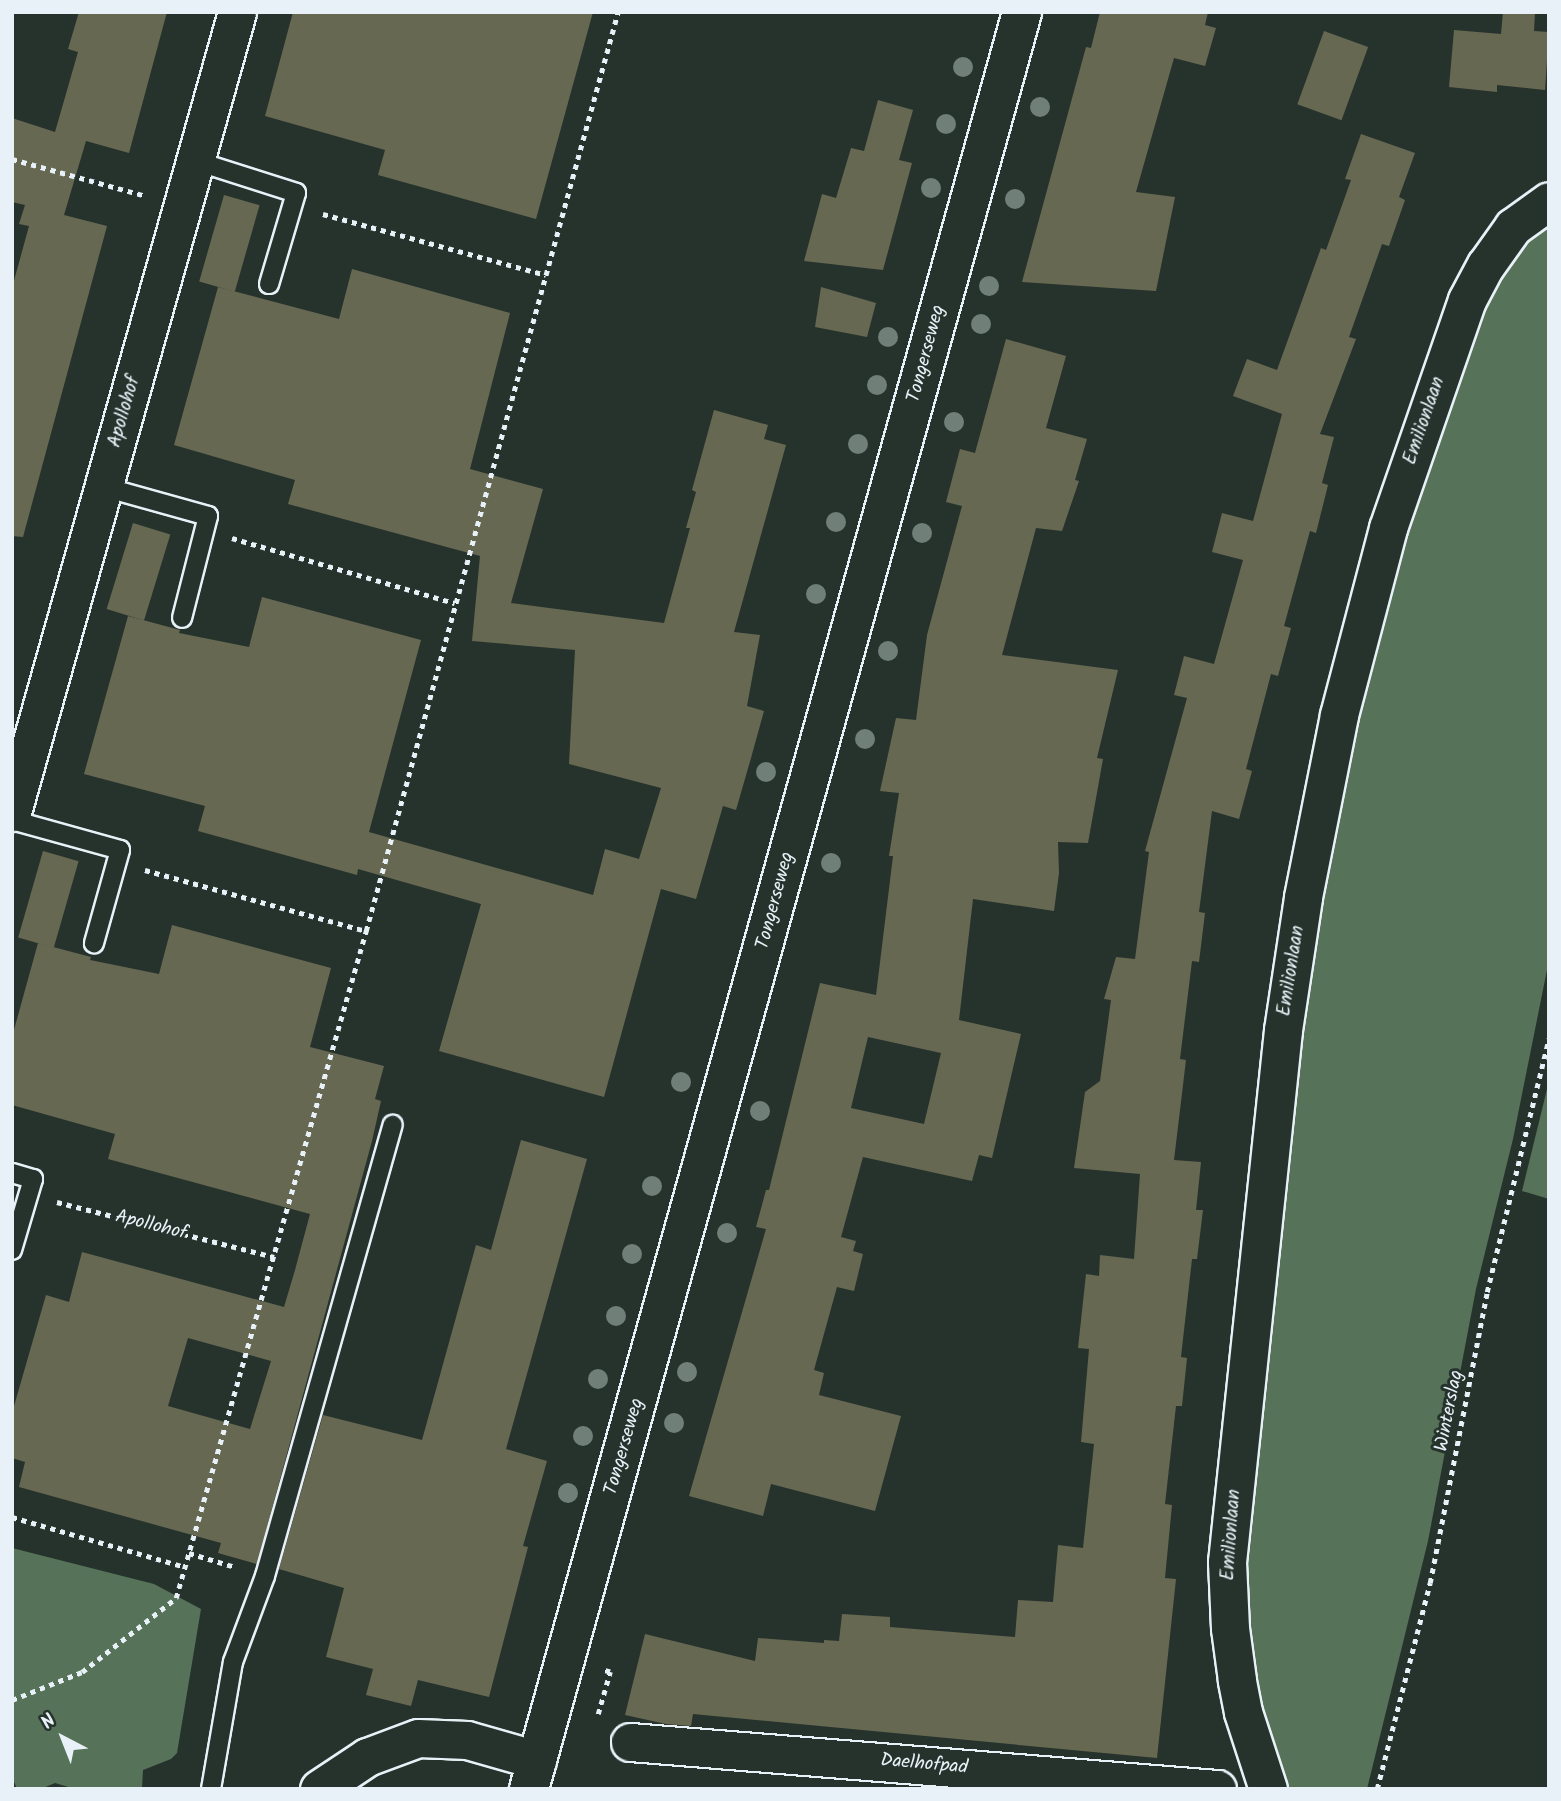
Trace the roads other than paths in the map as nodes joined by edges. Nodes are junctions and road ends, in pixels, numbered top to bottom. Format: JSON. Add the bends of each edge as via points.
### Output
{"nodes":[{"id":1,"x":237,"y":12,"type":"edge"},
{"id":2,"x":1022,"y":12,"type":"edge"},
{"id":3,"x":196,"y":162,"type":"junction"},
{"id":4,"x":1549,"y":201,"type":"edge"},
{"id":5,"x":269,"y":284,"type":"dead end"},
{"id":6,"x":104,"y":487,"type":"junction"},
{"id":7,"x":182,"y":618,"type":"dead end"},
{"id":8,"x":12,"y":812,"type":"edge"},
{"id":9,"x":12,"y":820,"type":"edge"},
{"id":10,"x":94,"y":943,"type":"dead end"},
{"id":11,"x":393,"y":1125,"type":"dead end"},
{"id":12,"x":12,"y":1173,"type":"edge"},
{"id":13,"x":12,"y":1250,"type":"edge"},
{"id":14,"x":630,"y":1742,"type":"dead end"},
{"id":15,"x":533,"y":1774,"type":"edge"},
{"id":16,"x":211,"y":1789,"type":"edge"},
{"id":17,"x":319,"y":1789,"type":"edge"},
{"id":18,"x":1217,"y":1789,"type":"edge"},
{"id":19,"x":1268,"y":1789,"type":"edge"}],
"edges":[{"from":1,"to":3,"type":"street","name":"Apollohof"},
{"from":2,"to":15,"type":"main road","name":"Tongerseweg"},
{"from":3,"to":5,"type":"lane","via":[[296,194]]},
{"from":3,"to":6,"type":"street","name":"Apollohof"},
{"from":4,"to":19,"type":"street","name":"Emilionlaan","via":[[1513,227],[1467,300],[1388,528],[1339,715],[1303,897],[1283,1030],[1227,1562],[1239,1691]]},
{"from":6,"to":7,"type":"lane","via":[[208,516]]},
{"from":6,"to":8,"type":"street","name":"Apollohof"},
{"from":9,"to":10,"type":"lane","via":[[120,850]]},
{"from":11,"to":16,"type":"lane","via":[[265,1576],[233,1662]]},
{"from":12,"to":13,"type":"lane","via":[[33,1179]]},
{"from":14,"to":18,"type":"street","name":"Daelhofpad"},
{"from":15,"to":17,"type":"street","via":[[467,1740],[418,1738],[368,1757]]}]}
